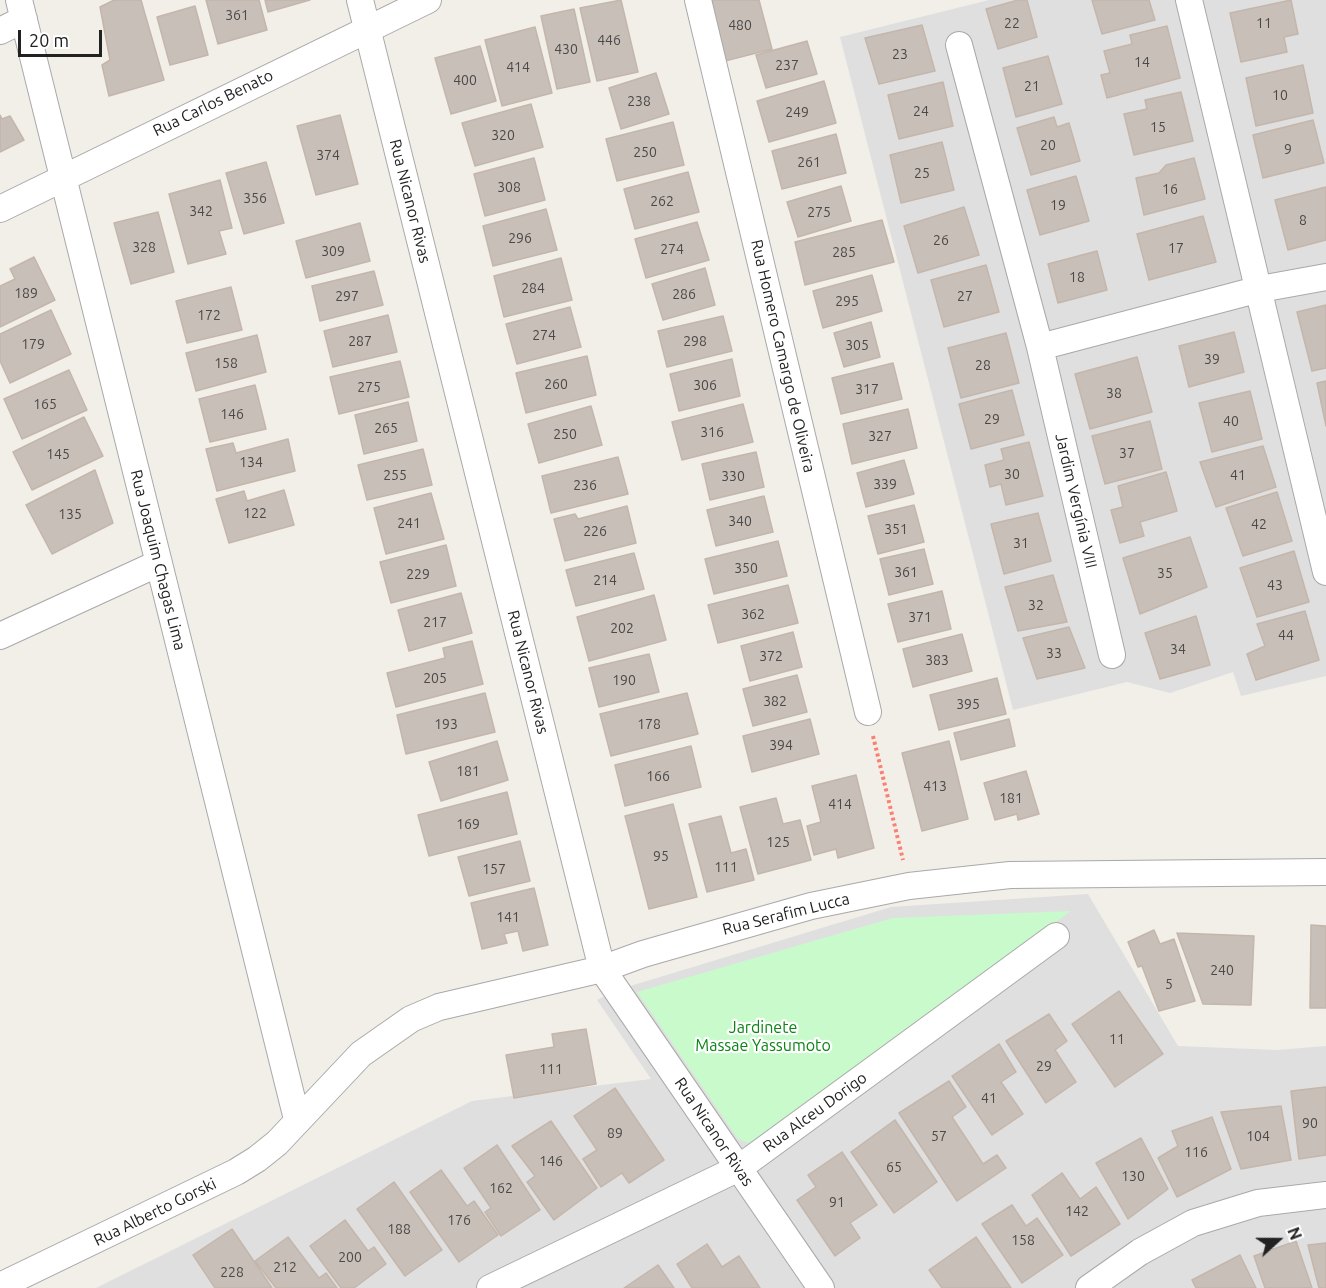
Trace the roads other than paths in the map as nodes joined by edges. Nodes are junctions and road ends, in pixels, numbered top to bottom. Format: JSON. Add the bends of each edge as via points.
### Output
{"nodes":[{"id":1,"x":360,"y":0,"type":"edge"},
{"id":2,"x":428,"y":0,"type":"edge"},
{"id":3,"x":698,"y":0,"type":"edge"},
{"id":4,"x":1189,"y":0,"type":"edge"},
{"id":5,"x":21,"y":10,"type":"edge"},
{"id":6,"x":367,"y":28,"type":"junction"},
{"id":7,"x":0,"y":31,"type":"edge"},
{"id":8,"x":959,"y":45,"type":"dead end"},
{"id":9,"x":63,"y":177,"type":"junction"},
{"id":10,"x":0,"y":209,"type":"edge"},
{"id":11,"x":1326,"y":278,"type":"edge"},
{"id":12,"x":1260,"y":289,"type":"junction"},
{"id":13,"x":1040,"y":347,"type":"junction"},
{"id":14,"x":159,"y":563,"type":"junction"},
{"id":15,"x":1326,"y":572,"type":"edge"},
{"id":16,"x":0,"y":636,"type":"edge"},
{"id":17,"x":1112,"y":656,"type":"dead end"},
{"id":18,"x":867,"y":712,"type":"road end"},
{"id":19,"x":1326,"y":872,"type":"edge"},
{"id":20,"x":1056,"y":936,"type":"dead end"},
{"id":21,"x":602,"y":969,"type":"junction"},
{"id":22,"x":297,"y":1119,"type":"junction"},
{"id":23,"x":739,"y":1168,"type":"junction"},
{"id":24,"x":1326,"y":1195,"type":"edge"},
{"id":25,"x":0,"y":1286,"type":"edge"},
{"id":26,"x":490,"y":1288,"type":"edge"},
{"id":27,"x":821,"y":1288,"type":"edge"},
{"id":28,"x":1089,"y":1288,"type":"edge"}],
"edges":[{"from":1,"to":6,"type":"street","name":"Rua Nicanor Rivas"},
{"from":2,"to":6,"type":"street","name":"Rua Carlos Benato"},
{"from":3,"to":18,"type":"street","name":"Rua Homero Camargo de Oliveira"},
{"from":4,"to":12,"type":"street"},
{"from":5,"to":7,"type":"street"},
{"from":5,"to":9,"type":"street","name":"Rua Joaquim Chagas Lima"},
{"from":6,"to":9,"type":"street","name":"Rua Carlos Benato"},
{"from":6,"to":21,"type":"street","name":"Rua Nicanor Rivas"},
{"from":8,"to":13,"type":"street","name":"Jardim Vergínia VIII"},
{"from":9,"to":10,"type":"street","name":"Rua Carlos Benato"},
{"from":9,"to":14,"type":"street","name":"Rua Joaquim Chagas Lima"},
{"from":11,"to":12,"type":"street"},
{"from":12,"to":13,"type":"street"},
{"from":12,"to":15,"type":"street"},
{"from":13,"to":17,"type":"street","name":"Jardim Vergínia VIII"},
{"from":14,"to":16,"type":"street"},
{"from":14,"to":22,"type":"street","name":"Rua Joaquim Chagas Lima"},
{"from":19,"to":21,"type":"street","name":"Rua Serafim Lucca","via":[[1010,875],[909,886],[739,925]]},
{"from":20,"to":23,"type":"street","name":"Rua Alceu Dorigo"},
{"from":21,"to":22,"type":"street","name":"Rua Serafim Lucca","via":[[467,999],[411,1019],[361,1054]]},
{"from":21,"to":23,"type":"street","name":"Rua Nicanor Rivas"},
{"from":22,"to":25,"type":"street","name":"Rua Alberto Gorski","via":[[277,1143],[236,1172]]},
{"from":23,"to":26,"type":"street","name":"Rua Alceu Dorigo"},
{"from":23,"to":27,"type":"street","name":"Rua Nicanor Rivas"},
{"from":24,"to":28,"type":"street","via":[[1258,1203],[1193,1222],[1140,1252]]}]}
